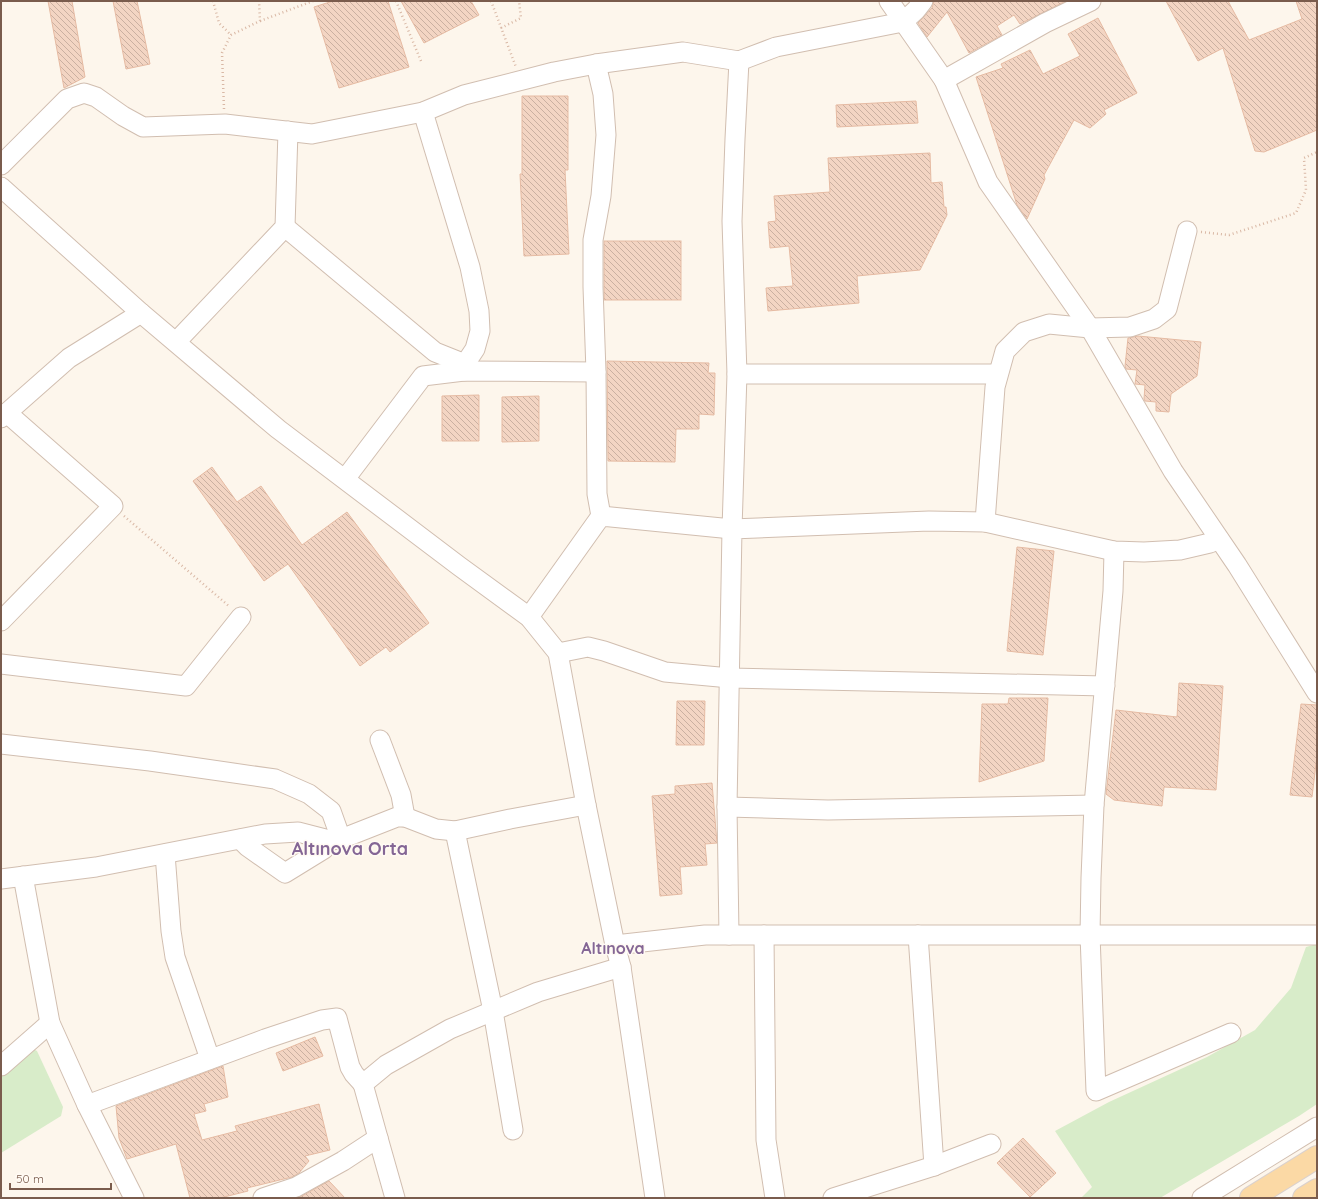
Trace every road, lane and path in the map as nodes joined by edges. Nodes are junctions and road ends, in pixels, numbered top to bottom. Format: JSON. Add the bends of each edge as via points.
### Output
{"nodes":[{"id":1,"x":213,"y":1,"type":"edge"},
{"id":2,"x":260,"y":1,"type":"edge"},
{"id":3,"x":313,"y":1,"type":"edge"},
{"id":4,"x":396,"y":1,"type":"edge"},
{"id":5,"x":491,"y":1,"type":"edge"},
{"id":6,"x":519,"y":1,"type":"edge"},
{"id":7,"x":889,"y":1,"type":"edge"},
{"id":8,"x":923,"y":1,"type":"edge"},
{"id":9,"x":1091,"y":1,"type":"edge"},
{"id":10,"x":260,"y":21,"type":"junction"},
{"id":11,"x":902,"y":22,"type":"junction"},
{"id":12,"x":501,"y":28,"type":"junction"},
{"id":13,"x":231,"y":35,"type":"junction"},
{"id":14,"x":421,"y":60,"type":"dead end"},
{"id":15,"x":739,"y":61,"type":"junction"},
{"id":16,"x":596,"y":64,"type":"junction"},
{"id":17,"x":944,"y":80,"type":"junction"},
{"id":18,"x":521,"y":81,"type":"junction"},
{"id":19,"x":423,"y":112,"type":"junction"},
{"id":20,"x":225,"y":124,"type":"junction"},
{"id":21,"x":288,"y":131,"type":"junction"},
{"id":22,"x":1317,"y":152,"type":"edge"},
{"id":23,"x":1,"y":165,"type":"edge"},
{"id":24,"x":1,"y":187,"type":"edge"},
{"id":25,"x":285,"y":226,"type":"junction"},
{"id":26,"x":1187,"y":231,"type":"joint"},
{"id":27,"x":141,"y":312,"type":"junction"},
{"id":28,"x":1090,"y":328,"type":"junction"},
{"id":29,"x":176,"y":342,"type":"junction"},
{"id":30,"x":465,"y":368,"type":"junction"},
{"id":31,"x":596,"y":372,"type":"junction"},
{"id":32,"x":737,"y":374,"type":"junction"},
{"id":33,"x":998,"y":374,"type":"junction"},
{"id":34,"x":4,"y":416,"type":"edge"},
{"id":35,"x":345,"y":479,"type":"junction"},
{"id":36,"x":113,"y":506,"type":"junction"},
{"id":37,"x":601,"y":516,"type":"junction"},
{"id":38,"x":985,"y":522,"type":"junction"},
{"id":39,"x":732,"y":529,"type":"junction"},
{"id":40,"x":1219,"y":539,"type":"junction"},
{"id":41,"x":1114,"y":551,"type":"junction"},
{"id":42,"x":240,"y":617,"type":"joint"},
{"id":43,"x":529,"y":617,"type":"junction"},
{"id":44,"x":1,"y":622,"type":"edge"},
{"id":45,"x":558,"y":653,"type":"junction"},
{"id":46,"x":1,"y":664,"type":"edge"},
{"id":47,"x":730,"y":678,"type":"junction"},
{"id":48,"x":1105,"y":686,"type":"junction"},
{"id":49,"x":1317,"y":693,"type":"edge"},
{"id":50,"x":380,"y":740,"type":"dead end"},
{"id":51,"x":1,"y":744,"type":"edge"},
{"id":52,"x":586,"y":805,"type":"junction"},
{"id":53,"x":1094,"y":805,"type":"junction"},
{"id":54,"x":727,"y":807,"type":"junction"},
{"id":55,"x":405,"y":817,"type":"junction"},
{"id":56,"x":455,"y":831,"type":"junction"},
{"id":57,"x":240,"y":839,"type":"junction"},
{"id":58,"x":335,"y":839,"type":"junction"},
{"id":59,"x":165,"y":854,"type":"junction"},
{"id":60,"x":23,"y":876,"type":"junction"},
{"id":61,"x":1,"y":879,"type":"edge"},
{"id":62,"x":729,"y":935,"type":"junction"},
{"id":63,"x":764,"y":935,"type":"junction"},
{"id":64,"x":918,"y":935,"type":"junction"},
{"id":65,"x":1090,"y":935,"type":"junction"},
{"id":66,"x":1317,"y":935,"type":"edge"},
{"id":67,"x":615,"y":945,"type":"junction"},
{"id":68,"x":621,"y":967,"type":"junction"},
{"id":69,"x":493,"y":1011,"type":"junction"},
{"id":70,"x":50,"y":1023,"type":"junction"},
{"id":71,"x":1231,"y":1033,"type":"dead end"},
{"id":72,"x":210,"y":1059,"type":"junction"},
{"id":73,"x":1,"y":1066,"type":"edge"},
{"id":74,"x":363,"y":1084,"type":"junction"},
{"id":75,"x":87,"y":1104,"type":"junction"},
{"id":76,"x":1317,"y":1127,"type":"edge"},
{"id":77,"x":513,"y":1130,"type":"dead end"},
{"id":78,"x":378,"y":1138,"type":"junction"},
{"id":79,"x":991,"y":1144,"type":"dead end"},
{"id":80,"x":1317,"y":1157,"type":"edge"},
{"id":81,"x":934,"y":1166,"type":"junction"},
{"id":82,"x":1317,"y":1190,"type":"edge"},
{"id":83,"x":134,"y":1198,"type":"edge"},
{"id":84,"x":263,"y":1198,"type":"edge"},
{"id":85,"x":395,"y":1198,"type":"edge"},
{"id":86,"x":655,"y":1198,"type":"edge"},
{"id":87,"x":775,"y":1198,"type":"edge"},
{"id":88,"x":833,"y":1198,"type":"edge"},
{"id":89,"x":1202,"y":1198,"type":"edge"},
{"id":90,"x":1251,"y":1198,"type":"edge"},
{"id":91,"x":1304,"y":1198,"type":"edge"}],
"edges":[{"from":1,"to":13,"type":"path","via":[[219,23]]},
{"from":2,"to":10,"type":"path"},
{"from":3,"to":10,"type":"path"},
{"from":4,"to":14,"type":"path"},
{"from":5,"to":12,"type":"path"},
{"from":6,"to":12,"type":"path","via":[[521,18]]},
{"from":7,"to":11,"type":"street"},
{"from":8,"to":11,"type":"street"},
{"from":9,"to":17,"type":"street","via":[[1045,23]]},
{"from":10,"to":13,"type":"path"},
{"from":11,"to":15,"type":"street","via":[[776,47]]},
{"from":11,"to":17,"type":"street"},
{"from":12,"to":18,"type":"path"},
{"from":13,"to":20,"type":"path","via":[[222,53]]},
{"from":15,"to":16,"type":"street","via":[[683,52]]},
{"from":15,"to":32,"type":"street","via":[[732,221]]},
{"from":16,"to":18,"type":"street"},
{"from":16,"to":31,"type":"street","via":[[603,94],[606,135],[601,196],[593,240]]},
{"from":17,"to":28,"type":"street","via":[[988,182]]},
{"from":18,"to":19,"type":"street","via":[[464,95]]},
{"from":19,"to":21,"type":"street","via":[[312,134]]},
{"from":19,"to":30,"type":"street","via":[[470,267],[479,311],[480,332]]},
{"from":20,"to":21,"type":"street"},
{"from":20,"to":23,"type":"street","via":[[143,127],[96,97],[84,93],[67,99]]},
{"from":21,"to":25,"type":"street"},
{"from":22,"to":26,"type":"path","via":[[1304,158],[1306,190],[1296,213],[1229,235]]},
{"from":24,"to":27,"type":"street"},
{"from":25,"to":29,"type":"street"},
{"from":25,"to":30,"type":"street","via":[[435,352]]},
{"from":26,"to":28,"type":"street","via":[[1167,309],[1154,319],[1130,327]]},
{"from":27,"to":29,"type":"street"},
{"from":27,"to":34,"type":"street","via":[[69,358]]},
{"from":28,"to":33,"type":"street","via":[[1049,324],[1024,332],[1005,351]]},
{"from":28,"to":40,"type":"street","via":[[1173,471]]},
{"from":29,"to":35,"type":"street","via":[[278,429]]},
{"from":30,"to":31,"type":"street"},
{"from":30,"to":35,"type":"street","via":[[424,376]]},
{"from":31,"to":37,"type":"street","via":[[597,494]]},
{"from":32,"to":33,"type":"street"},
{"from":32,"to":39,"type":"street"},
{"from":33,"to":38,"type":"street","via":[[994,387]]},
{"from":34,"to":36,"type":"street"},
{"from":35,"to":43,"type":"street"},
{"from":36,"to":42,"type":"path"},
{"from":36,"to":44,"type":"street"},
{"from":37,"to":39,"type":"street"},
{"from":37,"to":43,"type":"street"},
{"from":38,"to":39,"type":"street","via":[[929,521]]},
{"from":38,"to":41,"type":"street"},
{"from":39,"to":47,"type":"street"},
{"from":40,"to":41,"type":"street","via":[[1180,550]]},
{"from":40,"to":49,"type":"street"},
{"from":41,"to":48,"type":"street"},
{"from":42,"to":46,"type":"street","via":[[186,686]]},
{"from":43,"to":45,"type":"street"},
{"from":45,"to":47,"type":"street","via":[[588,647],[604,650],[665,672]]},
{"from":45,"to":52,"type":"street"},
{"from":47,"to":48,"type":"street"},
{"from":47,"to":54,"type":"street"},
{"from":48,"to":53,"type":"street"},
{"from":50,"to":55,"type":"street","via":[[401,795]]},
{"from":51,"to":58,"type":"street","via":[[275,778],[309,794],[331,811]]},
{"from":52,"to":56,"type":"street"},
{"from":52,"to":67,"type":"street"},
{"from":53,"to":54,"type":"street","via":[[828,810]]},
{"from":53,"to":65,"type":"street"},
{"from":54,"to":62,"type":"street"},
{"from":55,"to":56,"type":"street","via":[[436,829]]},
{"from":55,"to":58,"type":"street","via":[[397,817]]},
{"from":56,"to":69,"type":"street"},
{"from":57,"to":58,"type":"street","via":[[298,832]]},
{"from":57,"to":58,"type":"street","via":[[285,873],[324,849]]},
{"from":57,"to":59,"type":"street"},
{"from":59,"to":60,"type":"street","via":[[96,867]]},
{"from":59,"to":72,"type":"street","via":[[171,931],[176,957]]},
{"from":60,"to":61,"type":"street"},
{"from":60,"to":70,"type":"street"},
{"from":62,"to":63,"type":"street"},
{"from":62,"to":67,"type":"street","via":[[705,935]]},
{"from":63,"to":64,"type":"street"},
{"from":63,"to":87,"type":"street","via":[[766,1140]]},
{"from":64,"to":65,"type":"street"},
{"from":64,"to":81,"type":"street"},
{"from":65,"to":66,"type":"street"},
{"from":65,"to":71,"type":"street","via":[[1096,1090]]},
{"from":67,"to":68,"type":"street"},
{"from":68,"to":69,"type":"street","via":[[538,992]]},
{"from":68,"to":86,"type":"street"},
{"from":69,"to":74,"type":"street","via":[[450,1029],[386,1065]]},
{"from":69,"to":77,"type":"street"},
{"from":70,"to":73,"type":"street"},
{"from":70,"to":75,"type":"street"},
{"from":72,"to":74,"type":"street","via":[[315,1022],[337,1018],[350,1067]]},
{"from":72,"to":75,"type":"street"},
{"from":74,"to":78,"type":"street"},
{"from":75,"to":83,"type":"street"},
{"from":76,"to":89,"type":"street"},
{"from":78,"to":84,"type":"street","via":[[296,1187]]},
{"from":78,"to":85,"type":"street"},
{"from":79,"to":81,"type":"street"},
{"from":80,"to":90,"type":"main road"},
{"from":81,"to":88,"type":"street"},
{"from":82,"to":91,"type":"main road"}]}
